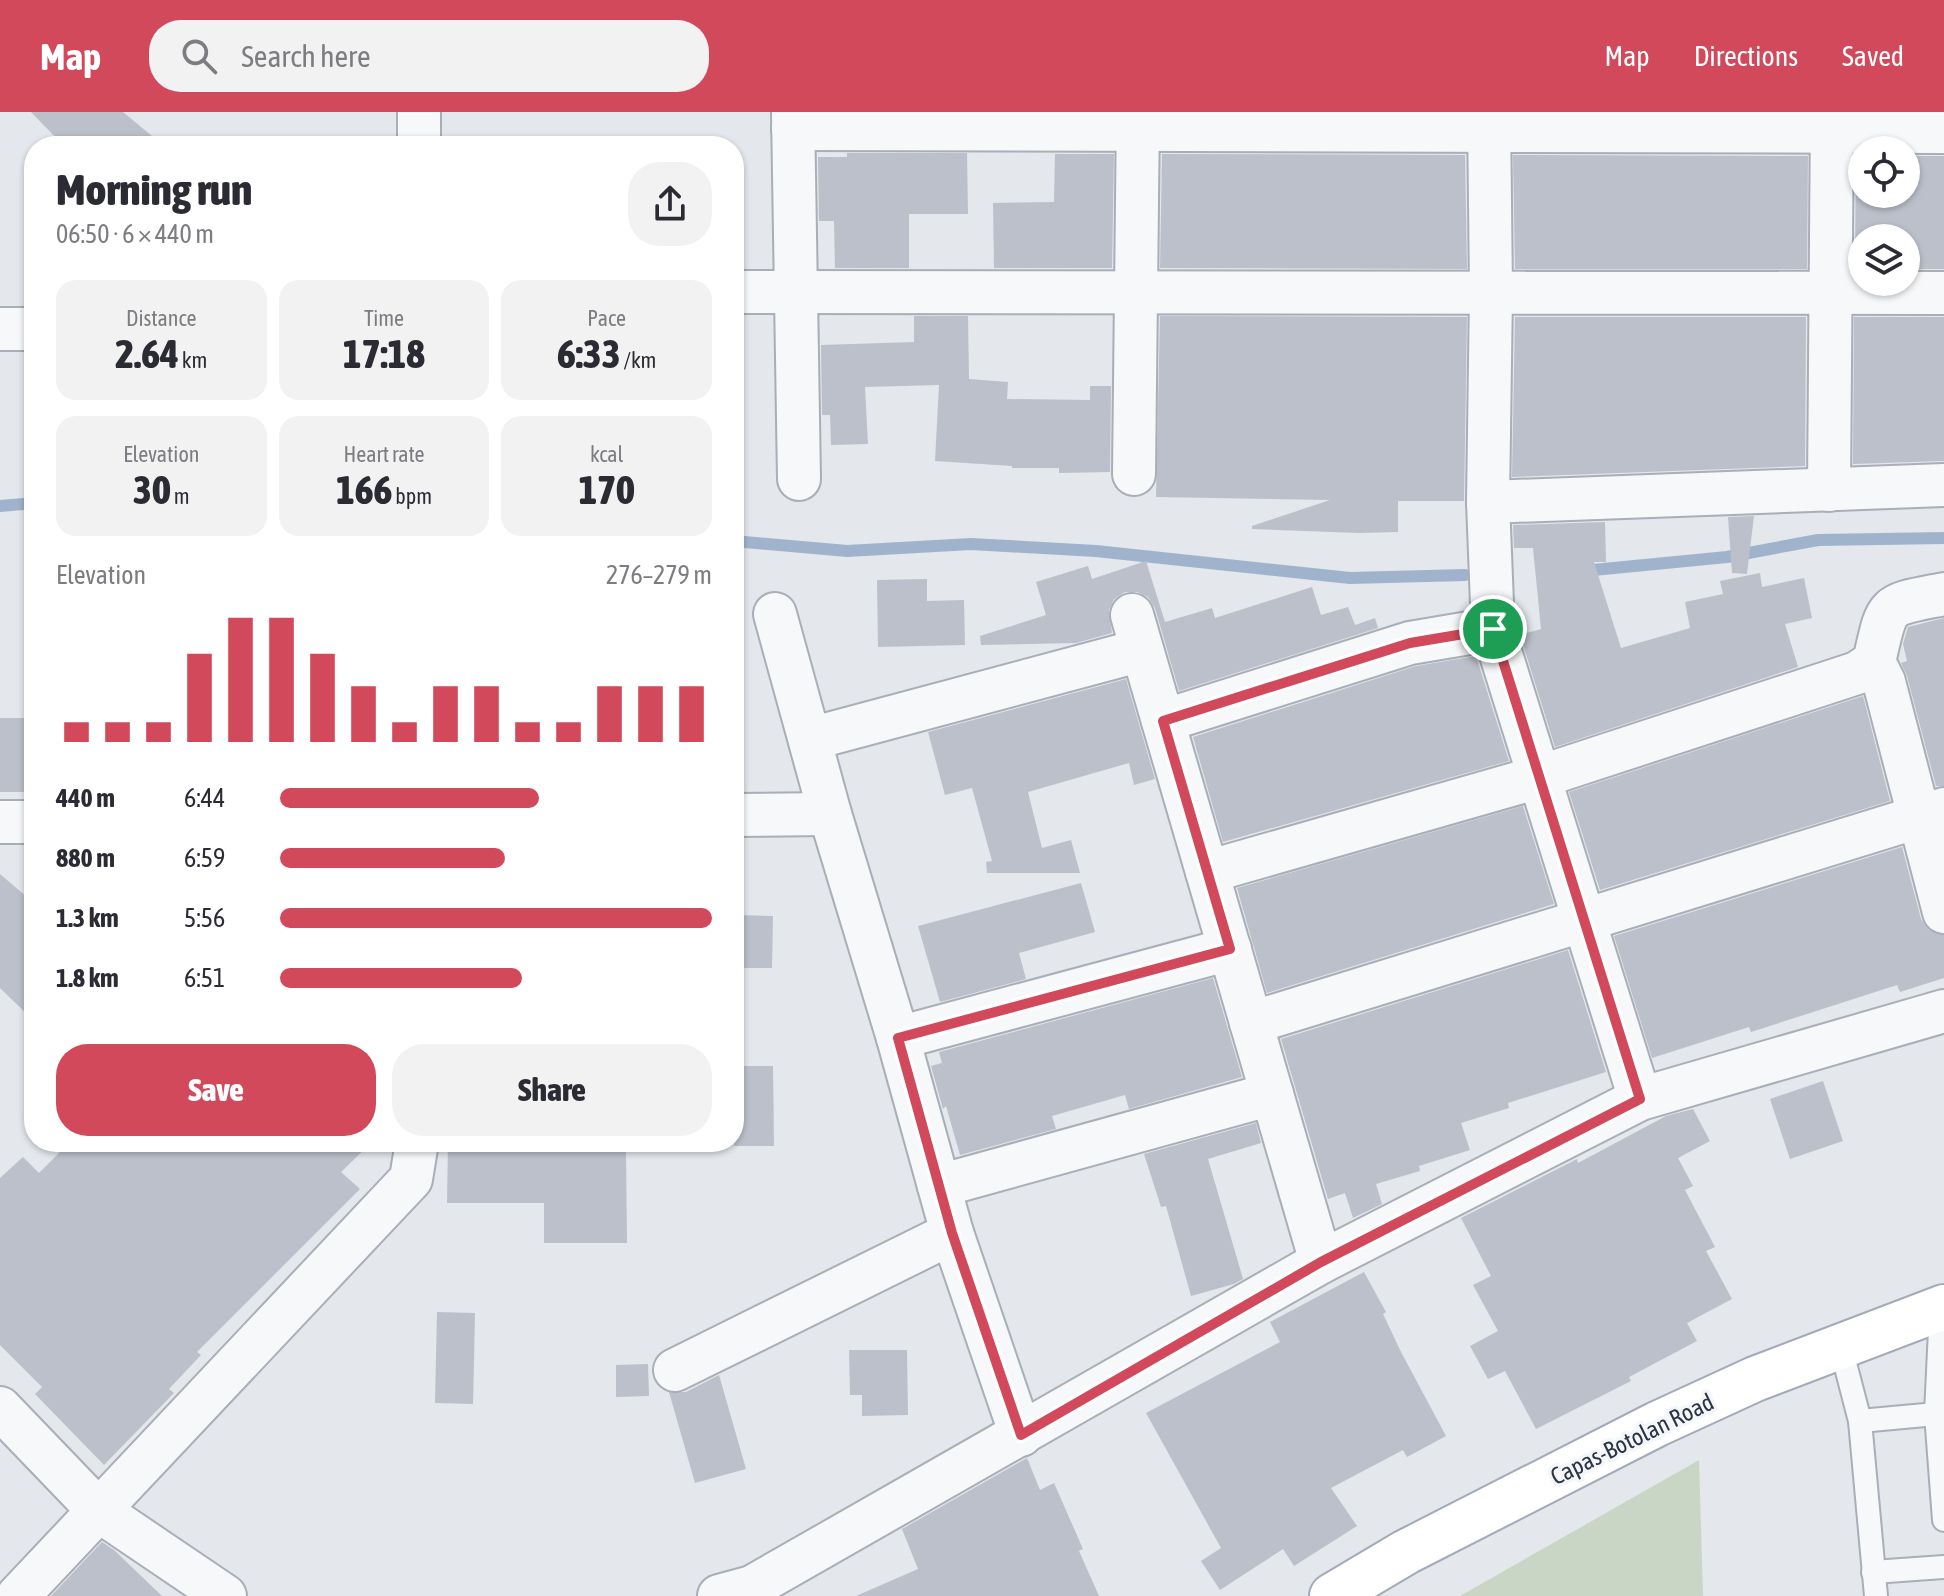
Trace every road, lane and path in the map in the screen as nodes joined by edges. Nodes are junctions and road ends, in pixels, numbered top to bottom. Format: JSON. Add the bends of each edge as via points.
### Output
{"nodes":[{"id":1,"x":419,"y":112,"type":"edge"},
{"id":2,"x":793,"y":120,"type":"edge"},
{"id":3,"x":1138,"y":121,"type":"edge"},
{"id":4,"x":1489,"y":121,"type":"edge"},
{"id":5,"x":1832,"y":122,"type":"edge"},
{"id":6,"x":1944,"y":132,"type":"edge"},
{"id":7,"x":419,"y":136,"type":"edge"},
{"id":8,"x":744,"y":292,"type":"edge"},
{"id":9,"x":796,"y":292,"type":"junction"},
{"id":10,"x":1136,"y":292,"type":"junction"},
{"id":11,"x":1491,"y":292,"type":"junction"},
{"id":12,"x":1830,"y":293,"type":"junction"},
{"id":13,"x":1944,"y":293,"type":"edge"},
{"id":14,"x":0,"y":329,"type":"edge"},
{"id":15,"x":24,"y":329,"type":"edge"},
{"id":16,"x":1134,"y":474,"type":"dead end"},
{"id":17,"x":799,"y":479,"type":"dead end"},
{"id":18,"x":1944,"y":485,"type":"edge"},
{"id":19,"x":1829,"y":490,"type":"junction"},
{"id":20,"x":1488,"y":502,"type":"junction"},
{"id":21,"x":1944,"y":594,"type":"edge"},
{"id":22,"x":775,"y":614,"type":"dead end"},
{"id":23,"x":1493,"y":629,"type":"junction"},
{"id":24,"x":1874,"y":662,"type":"junction"},
{"id":25,"x":1163,"y":721,"type":"junction"},
{"id":26,"x":810,"y":739,"type":"junction"},
{"id":27,"x":1539,"y":777,"type":"junction"},
{"id":28,"x":1931,"y":812,"type":"edge"},
{"id":29,"x":830,"y":814,"type":"junction"},
{"id":30,"x":744,"y":815,"type":"edge"},
{"id":31,"x":0,"y":822,"type":"edge"},
{"id":32,"x":24,"y":822,"type":"edge"},
{"id":33,"x":1207,"y":872,"type":"junction"},
{"id":34,"x":1944,"y":912,"type":"edge"},
{"id":35,"x":1584,"y":920,"type":"junction"},
{"id":36,"x":1230,"y":949,"type":"junction"},
{"id":37,"x":1944,"y":1011,"type":"edge"},
{"id":38,"x":1251,"y":1023,"type":"junction"},
{"id":39,"x":898,"y":1038,"type":"junction"},
{"id":40,"x":1272,"y":1094,"type":"junction"},
{"id":41,"x":1640,"y":1099,"type":"junction"},
{"id":42,"x":415,"y":1152,"type":"edge"},
{"id":43,"x":939,"y":1186,"type":"junction"},
{"id":44,"x":952,"y":1233,"type":"junction"},
{"id":45,"x":1321,"y":1262,"type":"junction"},
{"id":46,"x":1943,"y":1307,"type":"edge"},
{"id":47,"x":1841,"y":1348,"type":"junction"},
{"id":48,"x":675,"y":1370,"type":"dead end"},
{"id":49,"x":0,"y":1408,"type":"edge"},
{"id":50,"x":1936,"y":1414,"type":"junction"},
{"id":51,"x":1860,"y":1421,"type":"junction"},
{"id":52,"x":1021,"y":1435,"type":"junction"},
{"id":53,"x":98,"y":1510,"type":"junction"},
{"id":54,"x":1944,"y":1520,"type":"edge"},
{"id":55,"x":1944,"y":1567,"type":"edge"},
{"id":56,"x":1873,"y":1572,"type":"junction"},
{"id":57,"x":18,"y":1596,"type":"edge"},
{"id":58,"x":225,"y":1596,"type":"edge"},
{"id":59,"x":719,"y":1596,"type":"edge"},
{"id":60,"x":1332,"y":1596,"type":"edge"},
{"id":61,"x":1876,"y":1596,"type":"edge"}],
"edges":[{"from":1,"to":7,"type":"street"},
{"from":2,"to":3,"type":"street"},
{"from":2,"to":9,"type":"street"},
{"from":3,"to":4,"type":"street"},
{"from":3,"to":10,"type":"street"},
{"from":4,"to":5,"type":"street"},
{"from":4,"to":11,"type":"street"},
{"from":5,"to":6,"type":"street"},
{"from":5,"to":12,"type":"street"},
{"from":8,"to":9,"type":"street"},
{"from":9,"to":10,"type":"street"},
{"from":9,"to":17,"type":"street"},
{"from":10,"to":11,"type":"street"},
{"from":10,"to":16,"type":"street"},
{"from":11,"to":12,"type":"street"},
{"from":11,"to":20,"type":"street"},
{"from":12,"to":13,"type":"street"},
{"from":12,"to":19,"type":"street"},
{"from":14,"to":15,"type":"street"},
{"from":18,"to":19,"type":"street"},
{"from":19,"to":20,"type":"street"},
{"from":20,"to":23,"type":"street"},
{"from":21,"to":24,"type":"street","via":[[1895,603],[1886,613]]},
{"from":22,"to":26,"type":"street"},
{"from":23,"to":25,"type":"street","via":[[1410,643]]},
{"from":23,"to":27,"type":"street"},
{"from":24,"to":27,"type":"street","via":[[1857,673]]},
{"from":24,"to":28,"type":"street"},
{"from":25,"to":26,"type":"street","via":[[1137,632]]},
{"from":25,"to":33,"type":"street"},
{"from":26,"to":29,"type":"street"},
{"from":27,"to":33,"type":"street"},
{"from":27,"to":35,"type":"street"},
{"from":28,"to":34,"type":"street"},
{"from":28,"to":35,"type":"street"},
{"from":29,"to":30,"type":"street"},
{"from":29,"to":39,"type":"street"},
{"from":31,"to":32,"type":"street"},
{"from":33,"to":36,"type":"street"},
{"from":35,"to":38,"type":"street"},
{"from":35,"to":41,"type":"street"},
{"from":36,"to":38,"type":"street"},
{"from":36,"to":39,"type":"street"},
{"from":37,"to":41,"type":"street"},
{"from":38,"to":40,"type":"street"},
{"from":39,"to":43,"type":"street"},
{"from":40,"to":43,"type":"street"},
{"from":40,"to":45,"type":"street"},
{"from":41,"to":45,"type":"street"},
{"from":42,"to":53,"type":"street","via":[[411,1179]]},
{"from":43,"to":44,"type":"street"},
{"from":44,"to":48,"type":"street"},
{"from":44,"to":52,"type":"street"},
{"from":45,"to":52,"type":"street"},
{"from":46,"to":47,"type":"main road","name":"Capas-Botolan Road"},
{"from":46,"to":50,"type":"lane"},
{"from":47,"to":51,"type":"lane"},
{"from":47,"to":60,"type":"main road","name":"Capas-Botolan Road","via":[[1755,1379],[1657,1424],[1406,1552]]},
{"from":49,"to":53,"type":"street"},
{"from":50,"to":51,"type":"lane"},
{"from":50,"to":54,"type":"lane"},
{"from":51,"to":56,"type":"lane"},
{"from":52,"to":59,"type":"street","via":[[752,1587]]},
{"from":53,"to":57,"type":"street"},
{"from":53,"to":58,"type":"street"},
{"from":55,"to":56,"type":"lane"},
{"from":56,"to":61,"type":"lane"}]}
